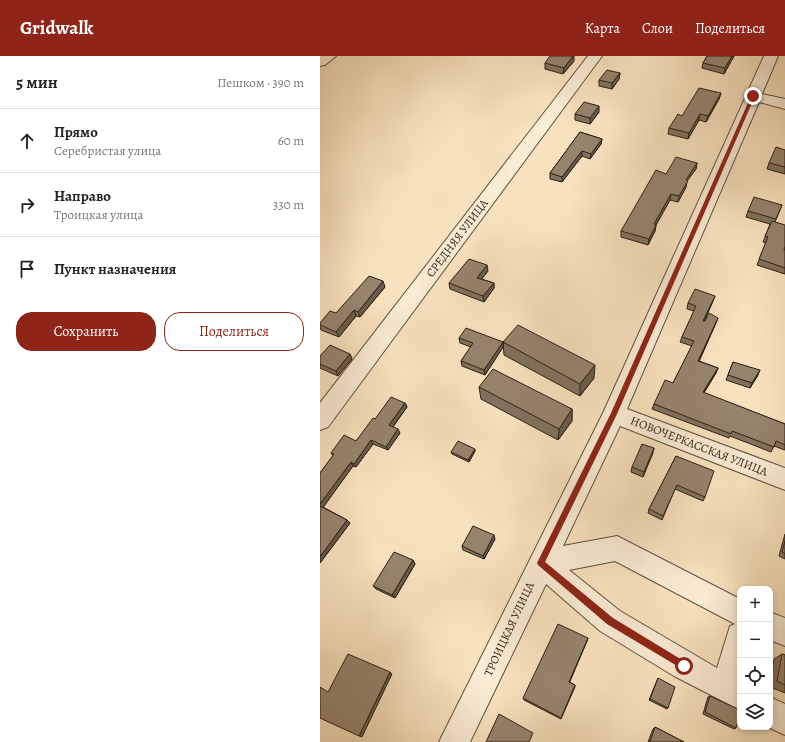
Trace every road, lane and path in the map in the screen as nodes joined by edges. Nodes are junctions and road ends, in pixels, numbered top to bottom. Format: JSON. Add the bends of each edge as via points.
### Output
{"nodes":[{"id":1,"x":329,"y":56,"type":"edge"},
{"id":2,"x":595,"y":56,"type":"edge"},
{"id":3,"x":771,"y":56,"type":"edge"},
{"id":4,"x":320,"y":62,"type":"edge"},
{"id":5,"x":753,"y":96,"type":"junction"},
{"id":6,"x":785,"y":104,"type":"edge"},
{"id":7,"x":614,"y":414,"type":"junction"},
{"id":8,"x":320,"y":420,"type":"edge"},
{"id":9,"x":785,"y":479,"type":"edge"},
{"id":10,"x":541,"y":563,"type":"junction"},
{"id":11,"x":737,"y":611,"type":"edge"},
{"id":12,"x":773,"y":627,"type":"edge"},
{"id":13,"x":785,"y":632,"type":"edge"},
{"id":14,"x":737,"y":658,"type":"edge"},
{"id":15,"x":733,"y":692,"type":"edge"},
{"id":16,"x":773,"y":714,"type":"edge"},
{"id":17,"x":785,"y":720,"type":"edge"},
{"id":18,"x":454,"y":742,"type":"edge"}],
"edges":[{"from":1,"to":4,"type":"street"},
{"from":2,"to":8,"type":"street","name":"СРЕДНЯЯ УЛИЦА"},
{"from":3,"to":5,"type":"street","name":"ТРОИЦКАЯ УЛИЦА"},
{"from":5,"to":6,"type":"street"},
{"from":5,"to":7,"type":"street","name":"ТРОИЦКАЯ УЛИЦА"},
{"from":7,"to":9,"type":"street","name":"НОВОЧЕРКАССКАЯ УЛИЦА"},
{"from":7,"to":10,"type":"street","name":"ТРОИЦКАЯ УЛИЦА"},
{"from":10,"to":11,"type":"street","via":[[617,548]]},
{"from":10,"to":15,"type":"street","via":[[610,621]]},
{"from":10,"to":18,"type":"street","name":"ТРОИЦКАЯ УЛИЦА"},
{"from":12,"to":13,"type":"street"},
{"from":14,"to":15,"type":"street"},
{"from":16,"to":17,"type":"street"}]}
